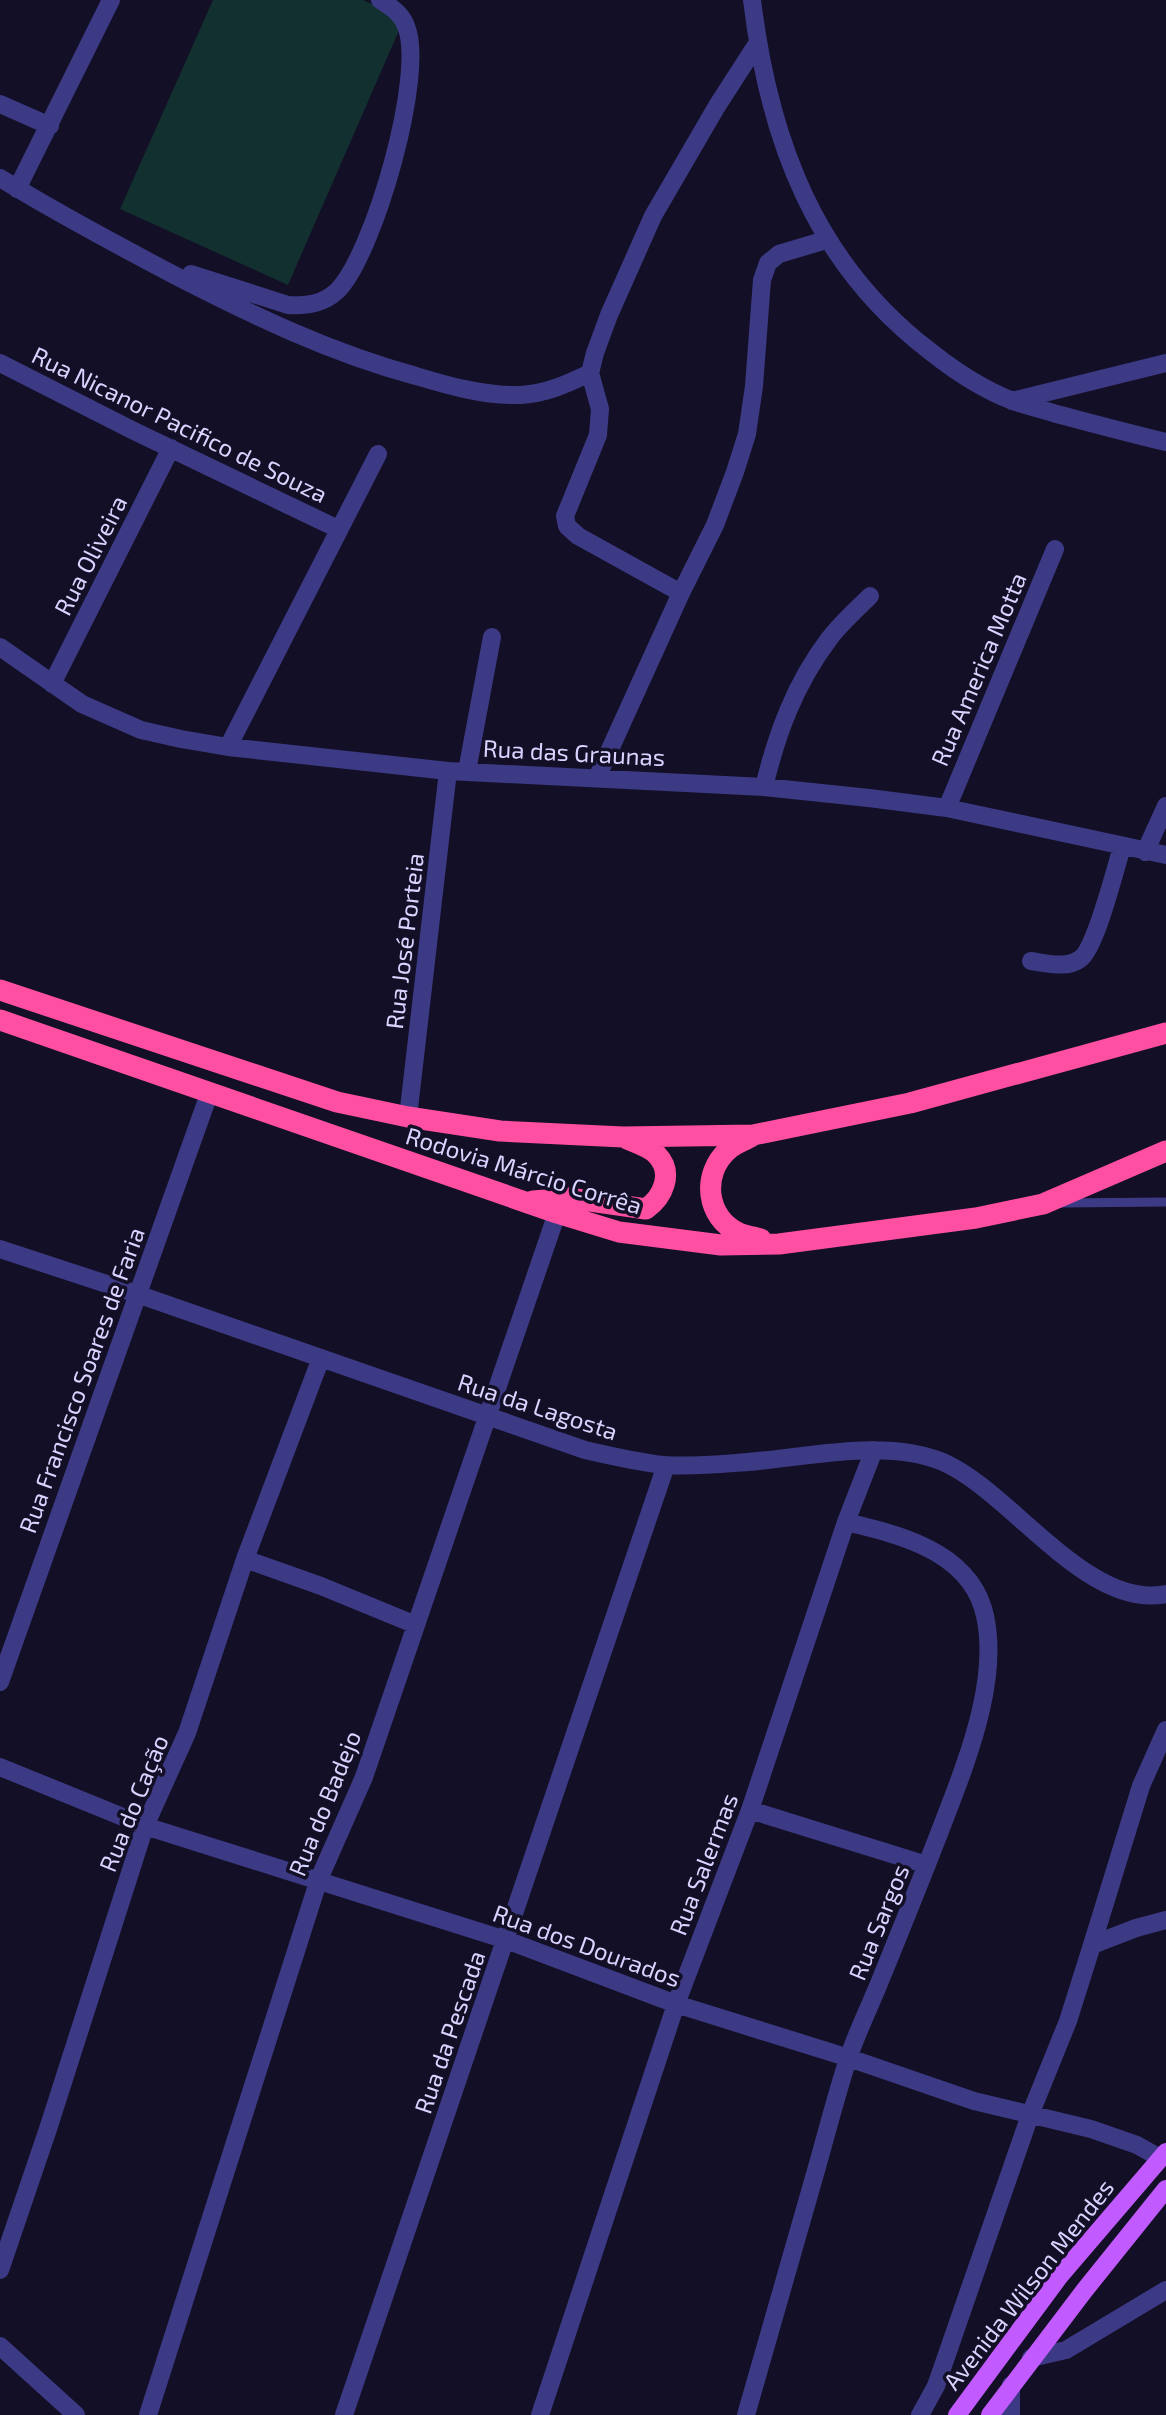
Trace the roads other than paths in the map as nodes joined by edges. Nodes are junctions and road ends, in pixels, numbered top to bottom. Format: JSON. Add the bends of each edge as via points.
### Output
{"nodes":[{"id":1,"x":380,"y":0,"type":"edge"},
{"id":2,"x":752,"y":0,"type":"edge"},
{"id":3,"x":107,"y":1,"type":"edge"},
{"id":4,"x":757,"y":44,"type":"junction"},
{"id":5,"x":0,"y":104,"type":"edge"},
{"id":6,"x":50,"y":126,"type":"junction"},
{"id":7,"x":0,"y":178,"type":"edge"},
{"id":8,"x":17,"y":188,"type":"junction"},
{"id":9,"x":826,"y":240,"type":"junction"},
{"id":10,"x":135,"y":255,"type":"junction"},
{"id":11,"x":1166,"y":363,"type":"edge"},
{"id":12,"x":1,"y":368,"type":"edge"},
{"id":13,"x":590,"y":373,"type":"junction"},
{"id":14,"x":1012,"y":401,"type":"junction"},
{"id":15,"x":1166,"y":442,"type":"edge"},
{"id":16,"x":171,"y":448,"type":"junction"},
{"id":17,"x":378,"y":454,"type":"dead end"},
{"id":18,"x":338,"y":529,"type":"junction"},
{"id":19,"x":1055,"y":549,"type":"dead end"},
{"id":20,"x":681,"y":593,"type":"junction"},
{"id":21,"x":870,"y":596,"type":"dead end"},
{"id":22,"x":492,"y":637,"type":"dead end"},
{"id":23,"x":0,"y":647,"type":"edge"},
{"id":24,"x":52,"y":684,"type":"junction"},
{"id":25,"x":228,"y":747,"type":"junction"},
{"id":26,"x":448,"y":771,"type":"junction"},
{"id":27,"x":467,"y":771,"type":"junction"},
{"id":28,"x":597,"y":778,"type":"junction"},
{"id":29,"x":764,"y":787,"type":"junction"},
{"id":30,"x":1166,"y":806,"type":"edge"},
{"id":31,"x":947,"y":808,"type":"junction"},
{"id":32,"x":1122,"y":847,"type":"junction"},
{"id":33,"x":1145,"y":852,"type":"junction"},
{"id":34,"x":1166,"y":855,"type":"edge"},
{"id":35,"x":1031,"y":961,"type":"dead end"},
{"id":36,"x":0,"y":990,"type":"edge"},
{"id":37,"x":0,"y":1020,"type":"edge"},
{"id":38,"x":1166,"y":1033,"type":"edge"},
{"id":39,"x":209,"y":1094,"type":"junction"},
{"id":40,"x":408,"y":1117,"type":"junction"},
{"id":41,"x":753,"y":1135,"type":"junction"},
{"id":42,"x":623,"y":1137,"type":"junction"},
{"id":43,"x":1166,"y":1151,"type":"edge"},
{"id":44,"x":524,"y":1202,"type":"junction"},
{"id":45,"x":1166,"y":1202,"type":"edge"},
{"id":46,"x":1043,"y":1204,"type":"junction"},
{"id":47,"x":556,"y":1213,"type":"junction"},
{"id":48,"x":779,"y":1244,"type":"junction"},
{"id":49,"x":0,"y":1250,"type":"edge"},
{"id":50,"x":137,"y":1294,"type":"junction"},
{"id":51,"x":321,"y":1358,"type":"junction"},
{"id":52,"x":488,"y":1416,"type":"junction"},
{"id":53,"x":874,"y":1450,"type":"junction"},
{"id":54,"x":666,"y":1465,"type":"junction"},
{"id":55,"x":846,"y":1522,"type":"junction"},
{"id":56,"x":244,"y":1559,"type":"junction"},
{"id":57,"x":1166,"y":1594,"type":"edge"},
{"id":58,"x":416,"y":1625,"type":"junction"},
{"id":59,"x":0,"y":1682,"type":"edge"},
{"id":60,"x":1166,"y":1730,"type":"edge"},
{"id":61,"x":0,"y":1768,"type":"edge"},
{"id":62,"x":750,"y":1810,"type":"junction"},
{"id":63,"x":145,"y":1826,"type":"junction"},
{"id":64,"x":928,"y":1865,"type":"junction"},
{"id":65,"x":319,"y":1880,"type":"junction"},
{"id":66,"x":1166,"y":1920,"type":"edge"},
{"id":67,"x":506,"y":1940,"type":"junction"},
{"id":68,"x":1092,"y":1945,"type":"junction"},
{"id":69,"x":676,"y":2004,"type":"junction"},
{"id":70,"x":849,"y":2058,"type":"junction"},
{"id":71,"x":1030,"y":2115,"type":"junction"},
{"id":72,"x":1163,"y":2155,"type":"edge"},
{"id":73,"x":1166,"y":2189,"type":"edge"},
{"id":74,"x":0,"y":2270,"type":"edge"},
{"id":75,"x":1166,"y":2290,"type":"edge"},
{"id":76,"x":0,"y":2346,"type":"edge"},
{"id":77,"x":1031,"y":2358,"type":"junction"},
{"id":78,"x":1011,"y":2385,"type":"junction"},
{"id":79,"x":76,"y":2415,"type":"edge"},
{"id":80,"x":148,"y":2415,"type":"edge"},
{"id":81,"x":344,"y":2415,"type":"edge"},
{"id":82,"x":540,"y":2415,"type":"edge"},
{"id":83,"x":746,"y":2415,"type":"edge"},
{"id":84,"x":920,"y":2415,"type":"edge"},
{"id":85,"x":957,"y":2415,"type":"edge"},
{"id":86,"x":990,"y":2415,"type":"edge"},
{"id":87,"x":1011,"y":2415,"type":"edge"}],
"edges":[{"from":1,"to":10,"type":"street","via":[[401,16],[407,27],[411,65],[377,216],[339,289],[313,304],[288,305]]},
{"from":2,"to":4,"type":"street"},
{"from":3,"to":6,"type":"street"},
{"from":4,"to":9,"type":"street","via":[[783,146]]},
{"from":4,"to":13,"type":"street","via":[[653,216],[609,315]]},
{"from":5,"to":6,"type":"street"},
{"from":6,"to":8,"type":"street"},
{"from":7,"to":8,"type":"street"},
{"from":8,"to":10,"type":"street"},
{"from":9,"to":14,"type":"street","via":[[878,306],[911,338],[951,368]]},
{"from":9,"to":20,"type":"street","via":[[779,254],[764,270],[747,434],[715,524]]},
{"from":10,"to":13,"type":"street","via":[[299,336],[438,383],[521,395],[555,389]]},
{"from":11,"to":14,"type":"street"},
{"from":12,"to":16,"type":"street","name":"Rua Nicanor Pacifico de Souza"},
{"from":13,"to":20,"type":"street","via":[[601,424],[565,522],[578,536]]},
{"from":14,"to":15,"type":"street"},
{"from":16,"to":18,"type":"street","name":"Rua Nicanor Pacifico de Souza"},
{"from":16,"to":24,"type":"street","name":"Rua Oliveira"},
{"from":17,"to":18,"type":"street"},
{"from":18,"to":25,"type":"street"},
{"from":19,"to":31,"type":"street","name":"Rua America Motta"},
{"from":20,"to":28,"type":"street"},
{"from":21,"to":29,"type":"street","via":[[830,637],[791,702],[775,740]]},
{"from":22,"to":27,"type":"street"},
{"from":23,"to":24,"type":"street","name":"Rua das Graunas"},
{"from":24,"to":25,"type":"street","name":"Rua das Graunas","via":[[82,704],[141,730]]},
{"from":25,"to":26,"type":"street","name":"Rua das Graunas"},
{"from":26,"to":27,"type":"street","name":"Rua das Graunas"},
{"from":26,"to":40,"type":"street","name":"Rua José Porteia"},
{"from":27,"to":28,"type":"street","name":"Rua das Graunas"},
{"from":28,"to":29,"type":"street","name":"Rua das Graunas"},
{"from":29,"to":31,"type":"street","name":"Rua das Graunas"},
{"from":30,"to":33,"type":"street"},
{"from":31,"to":32,"type":"street","name":"Rua das Graunas"},
{"from":32,"to":33,"type":"street","name":"Rua das Graunas"},
{"from":32,"to":35,"type":"street","via":[[1084,955],[1066,964]]},
{"from":33,"to":34,"type":"street","name":"Rua das Graunas"},
{"from":36,"to":40,"type":"highway","name":"Rodovia Márcio Corrêa","via":[[337,1102]]},
{"from":37,"to":39,"type":"highway","name":"Rodovia Márcio Corrêa"},
{"from":38,"to":41,"type":"highway","name":"Rodovia Márcio Corrêa","via":[[910,1103]]},
{"from":39,"to":44,"type":"highway","name":"Rodovia Márcio Corrêa"},
{"from":39,"to":50,"type":"street","name":"Rua Francisco Soares de Faria"},
{"from":40,"to":42,"type":"highway","name":"Rodovia Márcio Corrêa","via":[[500,1131]]},
{"from":41,"to":42,"type":"highway","name":"Rodovia Márcio Corrêa"},
{"from":41,"to":48,"type":"highway","via":[[728,1149],[716,1165],[710,1184],[712,1204],[722,1222],[739,1233]]},
{"from":42,"to":44,"type":"highway","via":[[656,1153],[663,1164],[665,1182],[659,1200],[646,1209],[569,1198]]},
{"from":43,"to":46,"type":"highway","name":"Rodovia Márcio Corrêa"},
{"from":44,"to":47,"type":"highway","name":"Rodovia Márcio Corrêa"},
{"from":45,"to":46,"type":"lane"},
{"from":46,"to":48,"type":"highway","name":"Rodovia Márcio Corrêa","via":[[976,1218]]},
{"from":47,"to":48,"type":"highway","name":"Rodovia Márcio Corrêa","via":[[619,1232],[721,1245]]},
{"from":47,"to":52,"type":"street","name":"Rua do Badejo"},
{"from":49,"to":50,"type":"street","name":"Rua da Lagosta"},
{"from":50,"to":51,"type":"street","name":"Rua da Lagosta"},
{"from":50,"to":59,"type":"street","name":"Rua Francisco Soares de Faria"},
{"from":51,"to":52,"type":"street","name":"Rua da Lagosta"},
{"from":51,"to":56,"type":"street","name":"Rua do Cação"},
{"from":52,"to":54,"type":"street","name":"Rua da Lagosta","via":[[585,1450]]},
{"from":52,"to":58,"type":"street","name":"Rua do Badejo"},
{"from":53,"to":54,"type":"street","name":"Rua da Lagosta"},
{"from":53,"to":55,"type":"street","name":"Rua Salermas"},
{"from":53,"to":57,"type":"street","name":"Rua da Lagosta","via":[[915,1454],[944,1463],[988,1492],[1081,1569],[1129,1593]]},
{"from":54,"to":67,"type":"street","name":"Rua da Pescada"},
{"from":55,"to":62,"type":"street","name":"Rua Salermas"},
{"from":55,"to":64,"type":"street","name":"Rua Sargos","via":[[892,1533],[941,1556],[973,1588],[982,1608],[988,1641],[984,1697],[969,1755]]},
{"from":56,"to":58,"type":"street"},
{"from":56,"to":63,"type":"street","name":"Rua do Cação","via":[[187,1733]]},
{"from":58,"to":65,"type":"street","name":"Rua do Badejo","via":[[364,1777]]},
{"from":60,"to":68,"type":"street","via":[[1141,1786]]},
{"from":61,"to":63,"type":"street","name":"Rua dos Dourados"},
{"from":62,"to":64,"type":"street"},
{"from":62,"to":69,"type":"street","name":"Rua Salermas"},
{"from":63,"to":65,"type":"street","name":"Rua dos Dourados"},
{"from":63,"to":74,"type":"street","name":"Rua do Cação"},
{"from":64,"to":70,"type":"street","name":"Rua Sargos"},
{"from":65,"to":67,"type":"street","name":"Rua dos Dourados"},
{"from":65,"to":80,"type":"street","name":"Rua do Badejo"},
{"from":66,"to":68,"type":"street"},
{"from":67,"to":69,"type":"street","name":"Rua dos Dourados"},
{"from":67,"to":81,"type":"street","name":"Rua da Pescada"},
{"from":68,"to":71,"type":"street"},
{"from":69,"to":70,"type":"street","name":"Rua dos Dourados"},
{"from":69,"to":82,"type":"street","name":"Rua Salermas"},
{"from":70,"to":71,"type":"street","name":"Rua dos Dourados"},
{"from":70,"to":83,"type":"street","name":"Rua Sargos"},
{"from":71,"to":72,"type":"street","name":"Rua dos Dourados","via":[[1091,2129]]},
{"from":71,"to":84,"type":"street","via":[[936,2386]]},
{"from":72,"to":85,"type":"main road","name":"Avenida Wilson Mendes","via":[[1059,2277]]},
{"from":73,"to":77,"type":"main road","name":"Avenida Wilson Mendes"},
{"from":75,"to":77,"type":"street","via":[[1066,2350]]},
{"from":76,"to":79,"type":"street"},
{"from":77,"to":78,"type":"main road","name":"Avenida Wilson Mendes"},
{"from":78,"to":86,"type":"main road","name":"Avenida Wilson Mendes"},
{"from":78,"to":87,"type":"street"}]}
